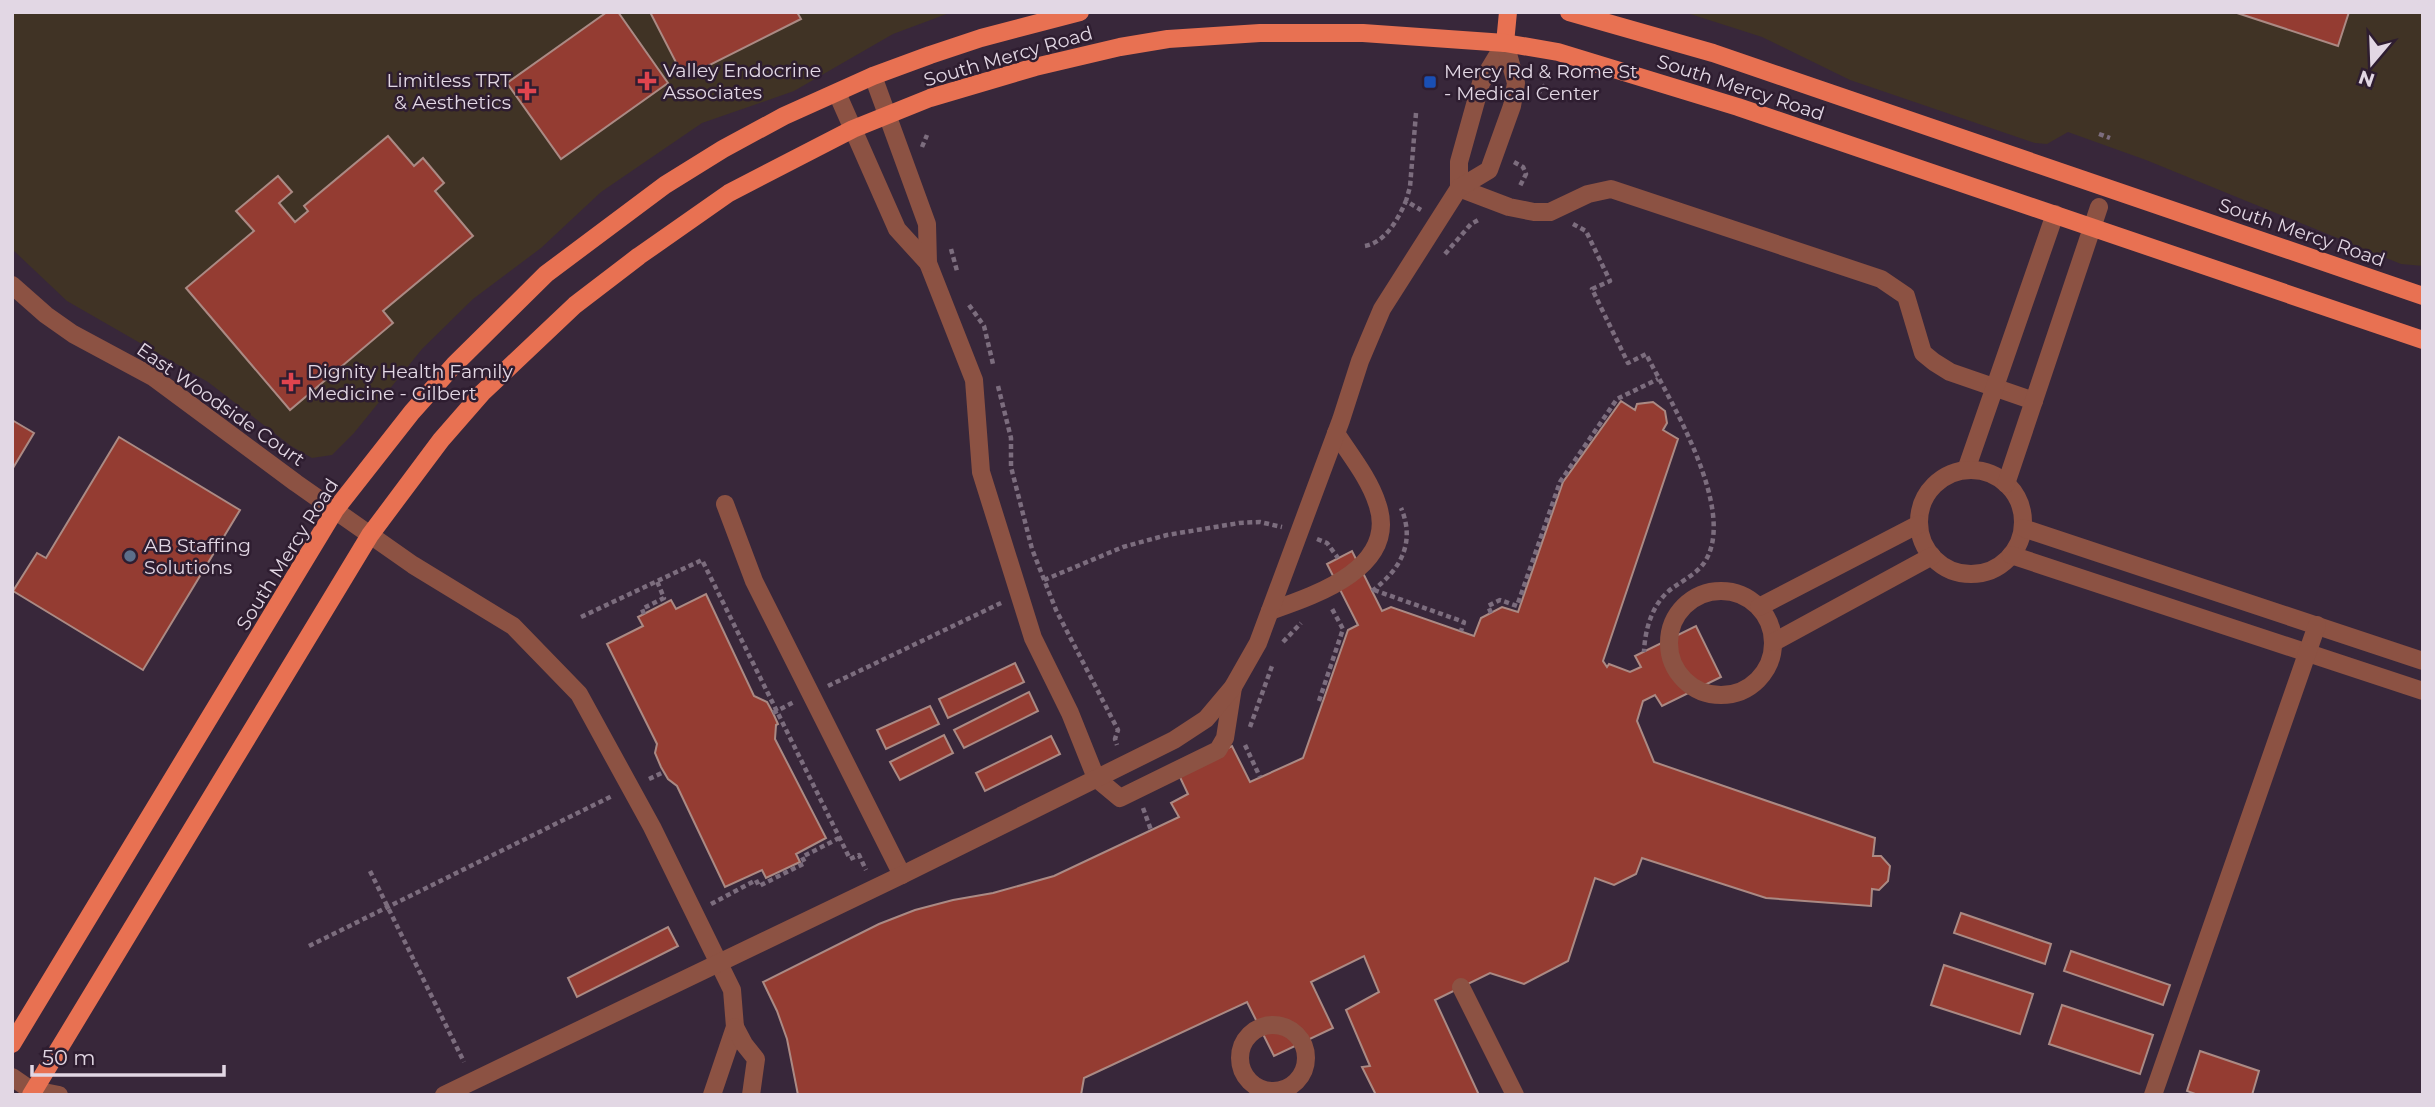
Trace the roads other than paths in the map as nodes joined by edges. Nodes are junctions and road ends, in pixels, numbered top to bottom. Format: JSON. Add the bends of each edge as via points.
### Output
{"nodes":[{"id":1,"x":1080,"y":12,"type":"edge"},
{"id":2,"x":1508,"y":12,"type":"edge"},
{"id":3,"x":1569,"y":12,"type":"edge"},
{"id":4,"x":1505,"y":43,"type":"junction"},
{"id":5,"x":873,"y":76,"type":"junction"},
{"id":6,"x":837,"y":93,"type":"junction"},
{"id":7,"x":888,"y":116,"type":"junction"},
{"id":8,"x":853,"y":129,"type":"junction"},
{"id":9,"x":1460,"y":188,"type":"junction"},
{"id":10,"x":2099,"y":207,"type":"dead end"},
{"id":11,"x":2055,"y":215,"type":"junction"},
{"id":12,"x":2092,"y":228,"type":"junction"},
{"id":13,"x":928,"y":263,"type":"junction"},
{"id":14,"x":12,"y":285,"type":"edge"},
{"id":15,"x":2423,"y":296,"type":"edge"},
{"id":16,"x":2423,"y":340,"type":"edge"},
{"id":17,"x":1995,"y":387,"type":"junction"},
{"id":18,"x":2034,"y":401,"type":"junction"},
{"id":19,"x":1336,"y":433,"type":"junction"},
{"id":20,"x":1966,"y":470,"type":"junction"},
{"id":21,"x":2006,"y":484,"type":"junction"},
{"id":22,"x":725,"y":504,"type":"dead end"},
{"id":23,"x":335,"y":510,"type":"junction"},
{"id":24,"x":1919,"y":524,"type":"junction"},
{"id":25,"x":2022,"y":528,"type":"junction"},
{"id":26,"x":370,"y":535,"type":"junction"},
{"id":27,"x":2011,"y":555,"type":"junction"},
{"id":28,"x":1932,"y":556,"type":"junction"},
{"id":29,"x":1759,"y":607,"type":"junction"},
{"id":30,"x":1270,"y":611,"type":"junction"},
{"id":31,"x":2317,"y":625,"type":"junction"},
{"id":32,"x":1774,"y":642,"type":"junction"},
{"id":33,"x":2308,"y":652,"type":"junction"},
{"id":34,"x":2423,"y":661,"type":"edge"},
{"id":35,"x":1233,"y":687,"type":"junction"},
{"id":36,"x":2423,"y":691,"type":"edge"},
{"id":37,"x":1096,"y":778,"type":"junction"},
{"id":38,"x":902,"y":875,"type":"junction"},
{"id":39,"x":720,"y":962,"type":"junction"},
{"id":40,"x":1461,"y":987,"type":"dead end"},
{"id":41,"x":735,"y":1027,"type":"junction"},
{"id":42,"x":12,"y":1044,"type":"edge"},
{"id":43,"x":12,"y":1077,"type":"edge"},
{"id":44,"x":34,"y":1093,"type":"edge"},
{"id":45,"x":59,"y":1095,"type":"edge"},
{"id":46,"x":444,"y":1095,"type":"edge"},
{"id":47,"x":712,"y":1095,"type":"edge"},
{"id":48,"x":751,"y":1095,"type":"edge"},
{"id":49,"x":1515,"y":1095,"type":"edge"},
{"id":50,"x":2153,"y":1095,"type":"edge"}],
"edges":[{"from":1,"to":5,"type":"main road","name":"South Mercy Road","via":[[981,38]]},
{"from":2,"to":4,"type":"main road"},
{"from":3,"to":15,"type":"main road","name":"South Mercy Road","via":[[1713,52]]},
{"from":4,"to":7,"type":"main road","name":"South Mercy Road","via":[[1363,33],[1260,33],[1167,40],[1035,67],[930,98]]},
{"from":4,"to":9,"type":"street","via":[[1481,83],[1459,162]]},
{"from":4,"to":9,"type":"street","via":[[1516,83],[1512,106],[1489,170]]},
{"from":4,"to":11,"type":"main road","name":"South Mercy Road","via":[[1619,69]]},
{"from":5,"to":6,"type":"main road","name":"South Mercy Road"},
{"from":5,"to":7,"type":"street"},
{"from":6,"to":8,"type":"street"},
{"from":6,"to":23,"type":"main road","name":"South Mercy Road","via":[[784,116],[699,164],[546,274],[453,365]]},
{"from":7,"to":8,"type":"main road","name":"South Mercy Road"},
{"from":7,"to":13,"type":"street","via":[[927,224]]},
{"from":8,"to":13,"type":"street","via":[[897,229]]},
{"from":8,"to":26,"type":"main road","via":[[729,193],[575,305],[482,393]]},
{"from":9,"to":17,"type":"street","via":[[1534,212],[1550,212],[1611,189],[1881,279],[1906,296],[1923,353],[1950,372]]},
{"from":9,"to":19,"type":"street","via":[[1382,309]]},
{"from":10,"to":12,"type":"street"},
{"from":11,"to":12,"type":"main road"},
{"from":11,"to":17,"type":"street"},
{"from":12,"to":16,"type":"main road"},
{"from":12,"to":18,"type":"street"},
{"from":13,"to":37,"type":"street","via":[[974,380],[981,472],[1033,638]]},
{"from":14,"to":23,"type":"street","name":"East Woodside Court","via":[[46,315],[153,377]]},
{"from":17,"to":18,"type":"street"},
{"from":17,"to":20,"type":"street"},
{"from":18,"to":21,"type":"street"},
{"from":19,"to":30,"type":"street"},
{"from":19,"to":30,"type":"street","via":[[1377,503],[1382,524],[1378,543],[1369,559],[1334,584]]},
{"from":20,"to":21,"type":"street","via":[[1994,475]]},
{"from":20,"to":24,"type":"street","via":[[1937,482],[1920,508]]},
{"from":21,"to":25,"type":"street","via":[[2020,504]]},
{"from":22,"to":38,"type":"street","via":[[754,581]]},
{"from":23,"to":26,"type":"street","name":"East Woodside Court"},
{"from":23,"to":42,"type":"main road","name":"South Mercy Road"},
{"from":24,"to":28,"type":"street"},
{"from":24,"to":29,"type":"street"},
{"from":25,"to":27,"type":"street"},
{"from":25,"to":31,"type":"street"},
{"from":26,"to":39,"type":"street","name":"East Woodside Court","via":[[513,626],[579,694]]},
{"from":26,"to":44,"type":"main road"},
{"from":27,"to":28,"type":"street","via":[[2000,565],[1972,573],[1950,569]]},
{"from":27,"to":33,"type":"street"},
{"from":28,"to":32,"type":"street"},
{"from":29,"to":32,"type":"street"},
{"from":29,"to":32,"type":"street","via":[[1750,599],[1717,591],[1690,600],[1672,623],[1669,651],[1673,665],[1681,677],[1704,693],[1738,693],[1765,674]]},
{"from":30,"to":35,"type":"street"},
{"from":31,"to":33,"type":"street"},
{"from":31,"to":34,"type":"street"},
{"from":33,"to":36,"type":"street"},
{"from":33,"to":50,"type":"street"},
{"from":35,"to":37,"type":"street","via":[[1206,719]]},
{"from":35,"to":37,"type":"street","via":[[1225,738],[1218,750],[1119,798]]},
{"from":37,"to":38,"type":"street"},
{"from":38,"to":39,"type":"street"},
{"from":39,"to":41,"type":"street","name":"East Woodside Court","via":[[732,990]]},
{"from":39,"to":46,"type":"street"},
{"from":40,"to":49,"type":"street"},
{"from":41,"to":47,"type":"street"},
{"from":41,"to":48,"type":"street","via":[[756,1059]]},
{"from":43,"to":44,"type":"street"},
{"from":44,"to":45,"type":"street"}]}
